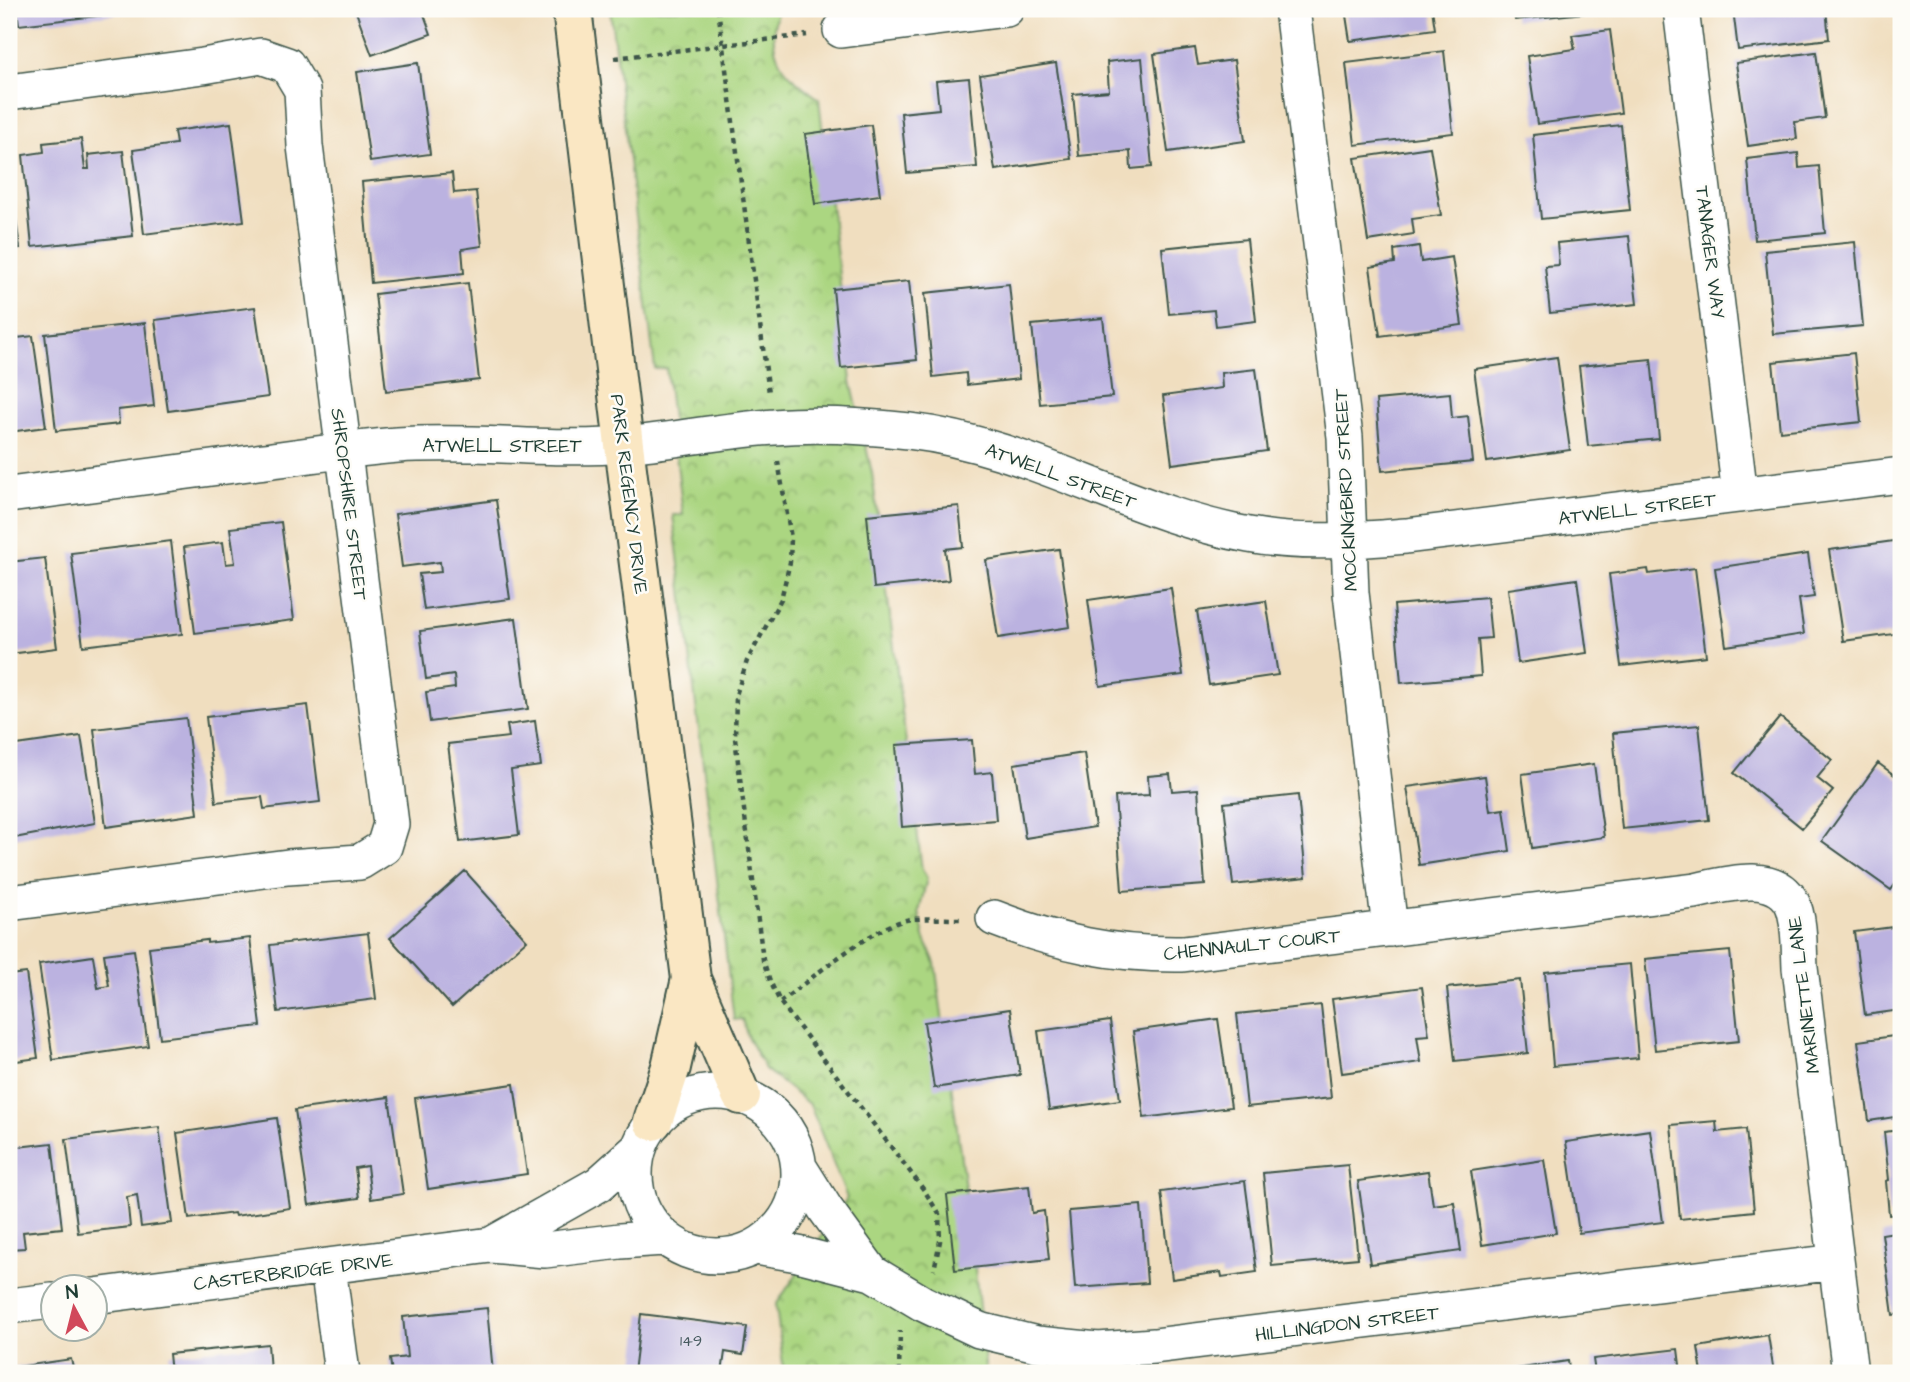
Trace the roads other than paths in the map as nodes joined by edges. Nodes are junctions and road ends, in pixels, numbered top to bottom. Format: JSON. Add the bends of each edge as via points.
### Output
{"nodes":[{"id":1,"x":572,"y":9,"type":"edge"},
{"id":2,"x":1006,"y":9,"type":"edge"},
{"id":3,"x":1292,"y":9,"type":"edge"},
{"id":4,"x":1681,"y":9,"type":"edge"},
{"id":5,"x":841,"y":30,"type":"road end"},
{"id":6,"x":9,"y":92,"type":"edge"},
{"id":7,"x":624,"y":445,"type":"junction"},
{"id":8,"x":343,"y":451,"type":"junction"},
{"id":9,"x":1901,"y":475,"type":"edge"},
{"id":10,"x":9,"y":495,"type":"edge"},
{"id":11,"x":1741,"y":495,"type":"junction"},
{"id":12,"x":1350,"y":540,"type":"junction"},
{"id":13,"x":9,"y":903,"type":"edge"},
{"id":14,"x":994,"y":918,"type":"road end"},
{"id":15,"x":1390,"y":929,"type":"junction"},
{"id":16,"x":691,"y":979,"type":"junction"},
{"id":17,"x":741,"y":1095,"type":"junction"},
{"id":18,"x":645,"y":1136,"type":"junction"},
{"id":19,"x":799,"y":1167,"type":"junction"},
{"id":20,"x":663,"y":1238,"type":"junction"},
{"id":21,"x":491,"y":1245,"type":"junction"},
{"id":22,"x":756,"y":1247,"type":"junction"},
{"id":23,"x":1836,"y":1262,"type":"junction"},
{"id":24,"x":328,"y":1267,"type":"junction"},
{"id":25,"x":872,"y":1273,"type":"junction"},
{"id":26,"x":108,"y":1294,"type":"edge"},
{"id":27,"x":38,"y":1303,"type":"edge"},
{"id":28,"x":9,"y":1306,"type":"edge"},
{"id":29,"x":342,"y":1373,"type":"edge"},
{"id":30,"x":1850,"y":1373,"type":"edge"}],
"edges":[{"from":1,"to":7,"type":"street","name":"PARK REGENCY DRIVE"},
{"from":2,"to":5,"type":"street"},
{"from":3,"to":12,"type":"street","name":"MOCKINGBIRD STREET","via":[[1345,436]]},
{"from":4,"to":11,"type":"street","name":"TANAGER WAY"},
{"from":6,"to":8,"type":"street","name":"SHROPSHIRE STREET","via":[[261,56],[287,65],[302,90]]},
{"from":7,"to":8,"type":"street","name":"ATWELL STREET","via":[[432,444]]},
{"from":7,"to":12,"type":"street","name":"ATWELL STREET","via":[[774,426],[915,432],[984,446],[1215,527],[1286,540]]},
{"from":7,"to":16,"type":"street","name":"PARK REGENCY DRIVE"},
{"from":8,"to":10,"type":"street","name":"ATWELL STREET"},
{"from":8,"to":13,"type":"street","name":"SHROPSHIRE STREET","via":[[391,824],[384,847],[360,862]]},
{"from":9,"to":11,"type":"street","name":"ATWELL STREET"},
{"from":11,"to":12,"type":"street","name":"ATWELL STREET"},
{"from":12,"to":15,"type":"street","name":"MOCKINGBIRD STREET","via":[[1350,593]]},
{"from":14,"to":15,"type":"street","name":"CHENNAULT COURT","via":[[1061,941],[1144,955],[1216,951]]},
{"from":15,"to":23,"type":"street","name":"MARINETTE LANE","via":[[1731,883],[1765,883],[1780,889],[1792,903],[1798,934]]},
{"from":16,"to":17,"type":"street","name":"PARK REGENCY DRIVE"},
{"from":16,"to":18,"type":"street","name":"PARK REGENCY DRIVE","via":[[671,1067]]},
{"from":17,"to":18,"type":"street","via":[[709,1092],[678,1101]]},
{"from":17,"to":19,"type":"street","via":[[770,1111],[790,1136]]},
{"from":18,"to":20,"type":"street","via":[[634,1182],[643,1213]]},
{"from":18,"to":21,"type":"street","name":"CASTERBRIDGE DRIVE","via":[[598,1184]]},
{"from":19,"to":22,"type":"street","via":[[796,1199],[780,1227]]},
{"from":19,"to":25,"type":"street","name":"HILLINGDON STREET"},
{"from":20,"to":21,"type":"street","name":"CASTERBRIDGE DRIVE","via":[[545,1250]]},
{"from":20,"to":22,"type":"street","via":[[692,1253],[724,1256]]},
{"from":21,"to":24,"type":"street","name":"CASTERBRIDGE DRIVE"},
{"from":22,"to":25,"type":"street","name":"HILLINGDON STREET"},
{"from":23,"to":25,"type":"street","name":"HILLINGDON STREET","via":[[1098,1350],[1037,1344],[979,1330]]},
{"from":23,"to":30,"type":"street","name":"MARINETTE LANE"},
{"from":24,"to":26,"type":"street","name":"CASTERBRIDGE DRIVE"},
{"from":24,"to":29,"type":"street"},
{"from":27,"to":28,"type":"street"}]}
